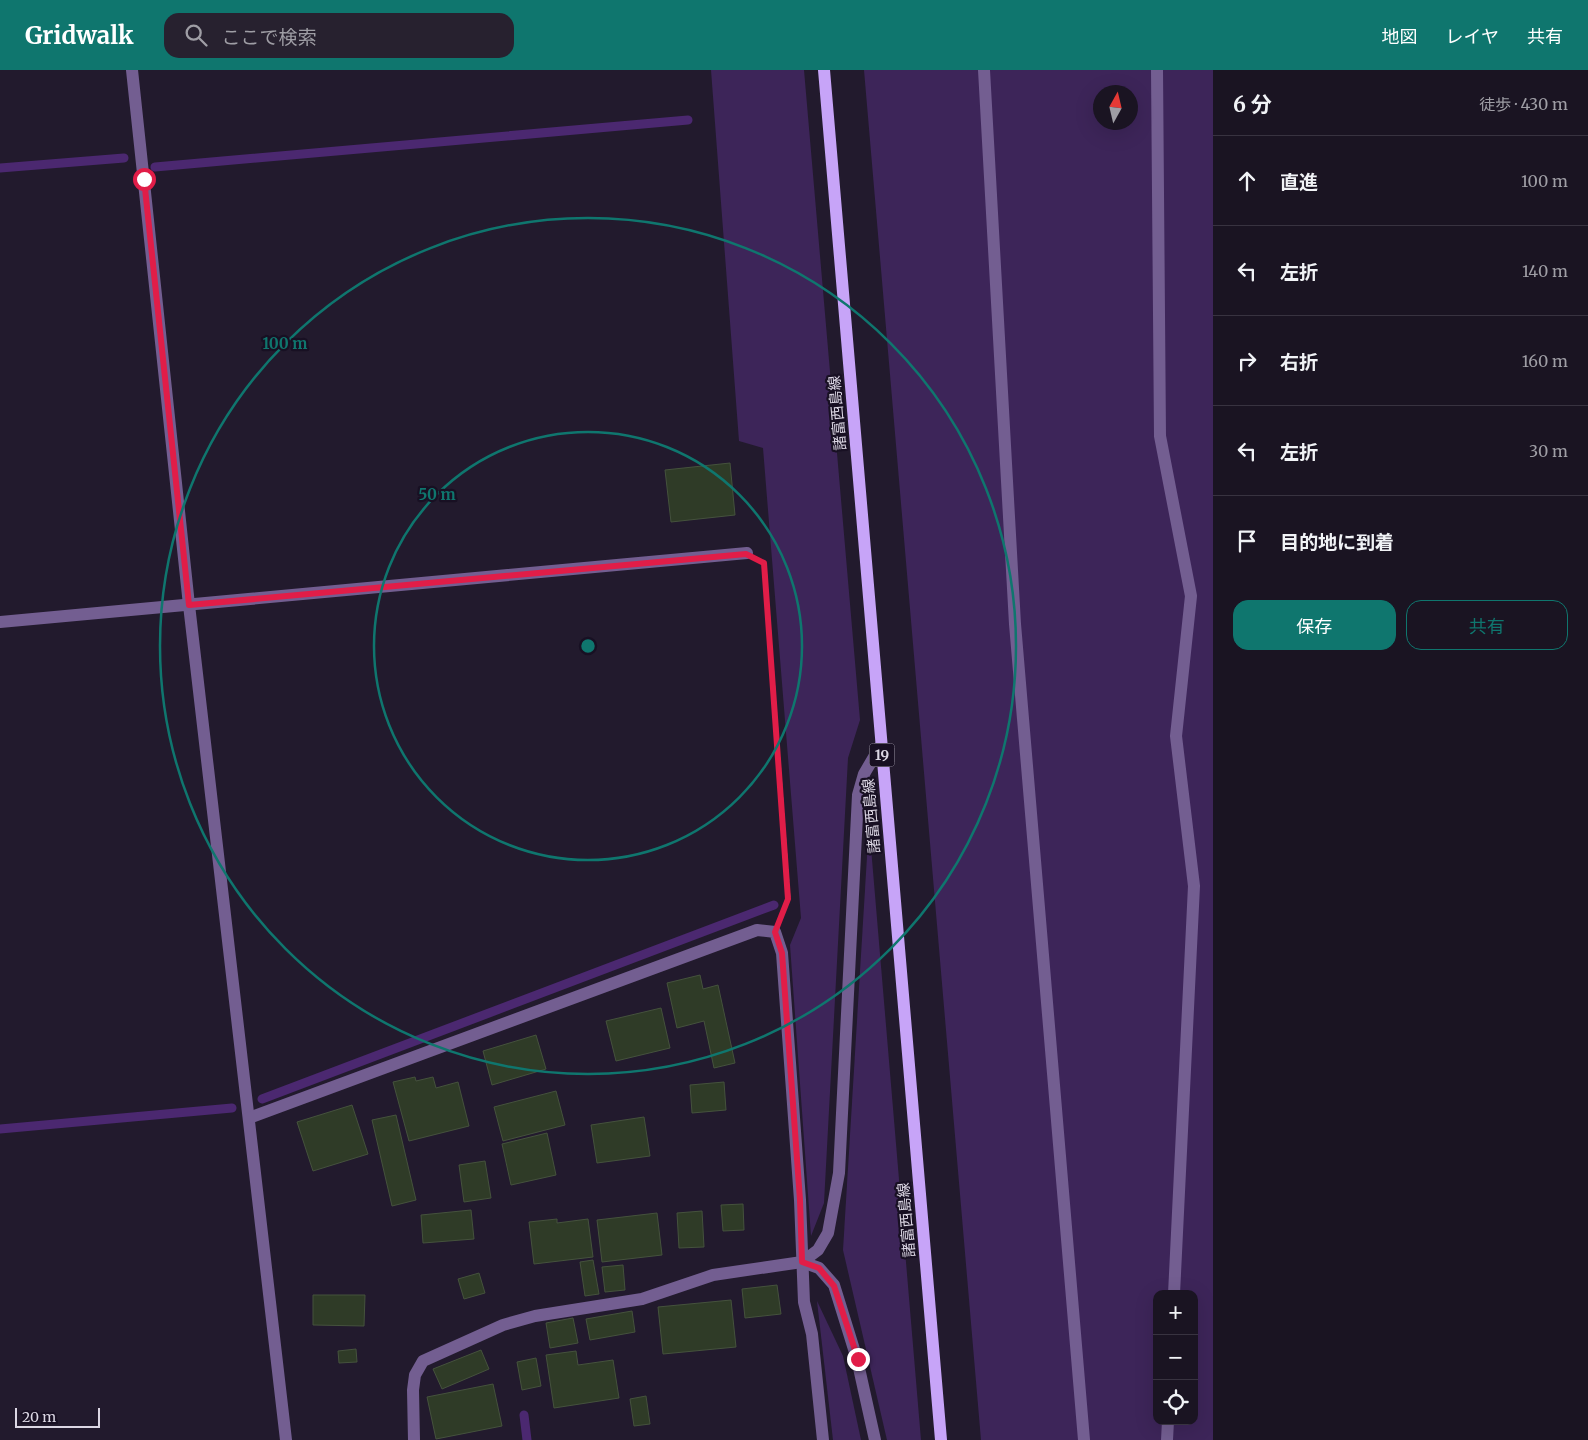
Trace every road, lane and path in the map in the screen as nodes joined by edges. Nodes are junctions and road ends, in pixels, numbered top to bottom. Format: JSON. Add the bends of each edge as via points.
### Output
{"nodes":[{"id":1,"x":132,"y":70,"type":"edge"},
{"id":2,"x":824,"y":70,"type":"edge"},
{"id":3,"x":984,"y":70,"type":"edge"},
{"id":4,"x":1158,"y":70,"type":"edge"},
{"id":5,"x":746,"y":554,"type":"joint"},
{"id":6,"x":189,"y":605,"type":"junction"},
{"id":7,"x":0,"y":622,"type":"edge"},
{"id":8,"x":881,"y":745,"type":"junction"},
{"id":9,"x":775,"y":932,"type":"junction"},
{"id":10,"x":249,"y":1118,"type":"junction"},
{"id":11,"x":802,"y":1262,"type":"junction"},
{"id":12,"x":1174,"y":1290,"type":"edge"},
{"id":13,"x":1168,"y":1425,"type":"edge"},
{"id":14,"x":286,"y":1440,"type":"edge"},
{"id":15,"x":414,"y":1440,"type":"edge"},
{"id":16,"x":823,"y":1440,"type":"edge"},
{"id":17,"x":875,"y":1440,"type":"edge"},
{"id":18,"x":941,"y":1440,"type":"edge"},
{"id":19,"x":1084,"y":1440,"type":"edge"},
{"id":20,"x":1167,"y":1440,"type":"edge"}],
"edges":[{"from":1,"to":6,"type":"street"},
{"from":2,"to":8,"type":"main road","name":"諸富西島線","number":"19"},
{"from":3,"to":19,"type":"street","via":[[1015,624]]},
{"from":4,"to":12,"type":"street","via":[[1160,436],[1191,596],[1176,736],[1194,886]]},
{"from":5,"to":6,"type":"street"},
{"from":5,"to":9,"type":"path","via":[[764,563],[766,582],[788,899]]},
{"from":6,"to":7,"type":"street"},
{"from":6,"to":10,"type":"street"},
{"from":8,"to":11,"type":"street","via":[[864,774],[858,795],[839,1174],[828,1233],[818,1250]]},
{"from":8,"to":18,"type":"main road","name":"諸富西島線","number":"19"},
{"from":9,"to":10,"type":"street","via":[[757,930]]},
{"from":9,"to":11,"type":"street","via":[[782,953]]},
{"from":10,"to":14,"type":"street"},
{"from":11,"to":15,"type":"street","via":[[713,1275],[642,1299],[535,1316],[503,1325],[422,1361],[415,1375],[413,1390]]},
{"from":11,"to":16,"type":"street","via":[[804,1302],[812,1334]]},
{"from":11,"to":17,"type":"street","via":[[819,1268],[834,1286],[858,1359]]},
{"from":13,"to":20,"type":"street"}]}
